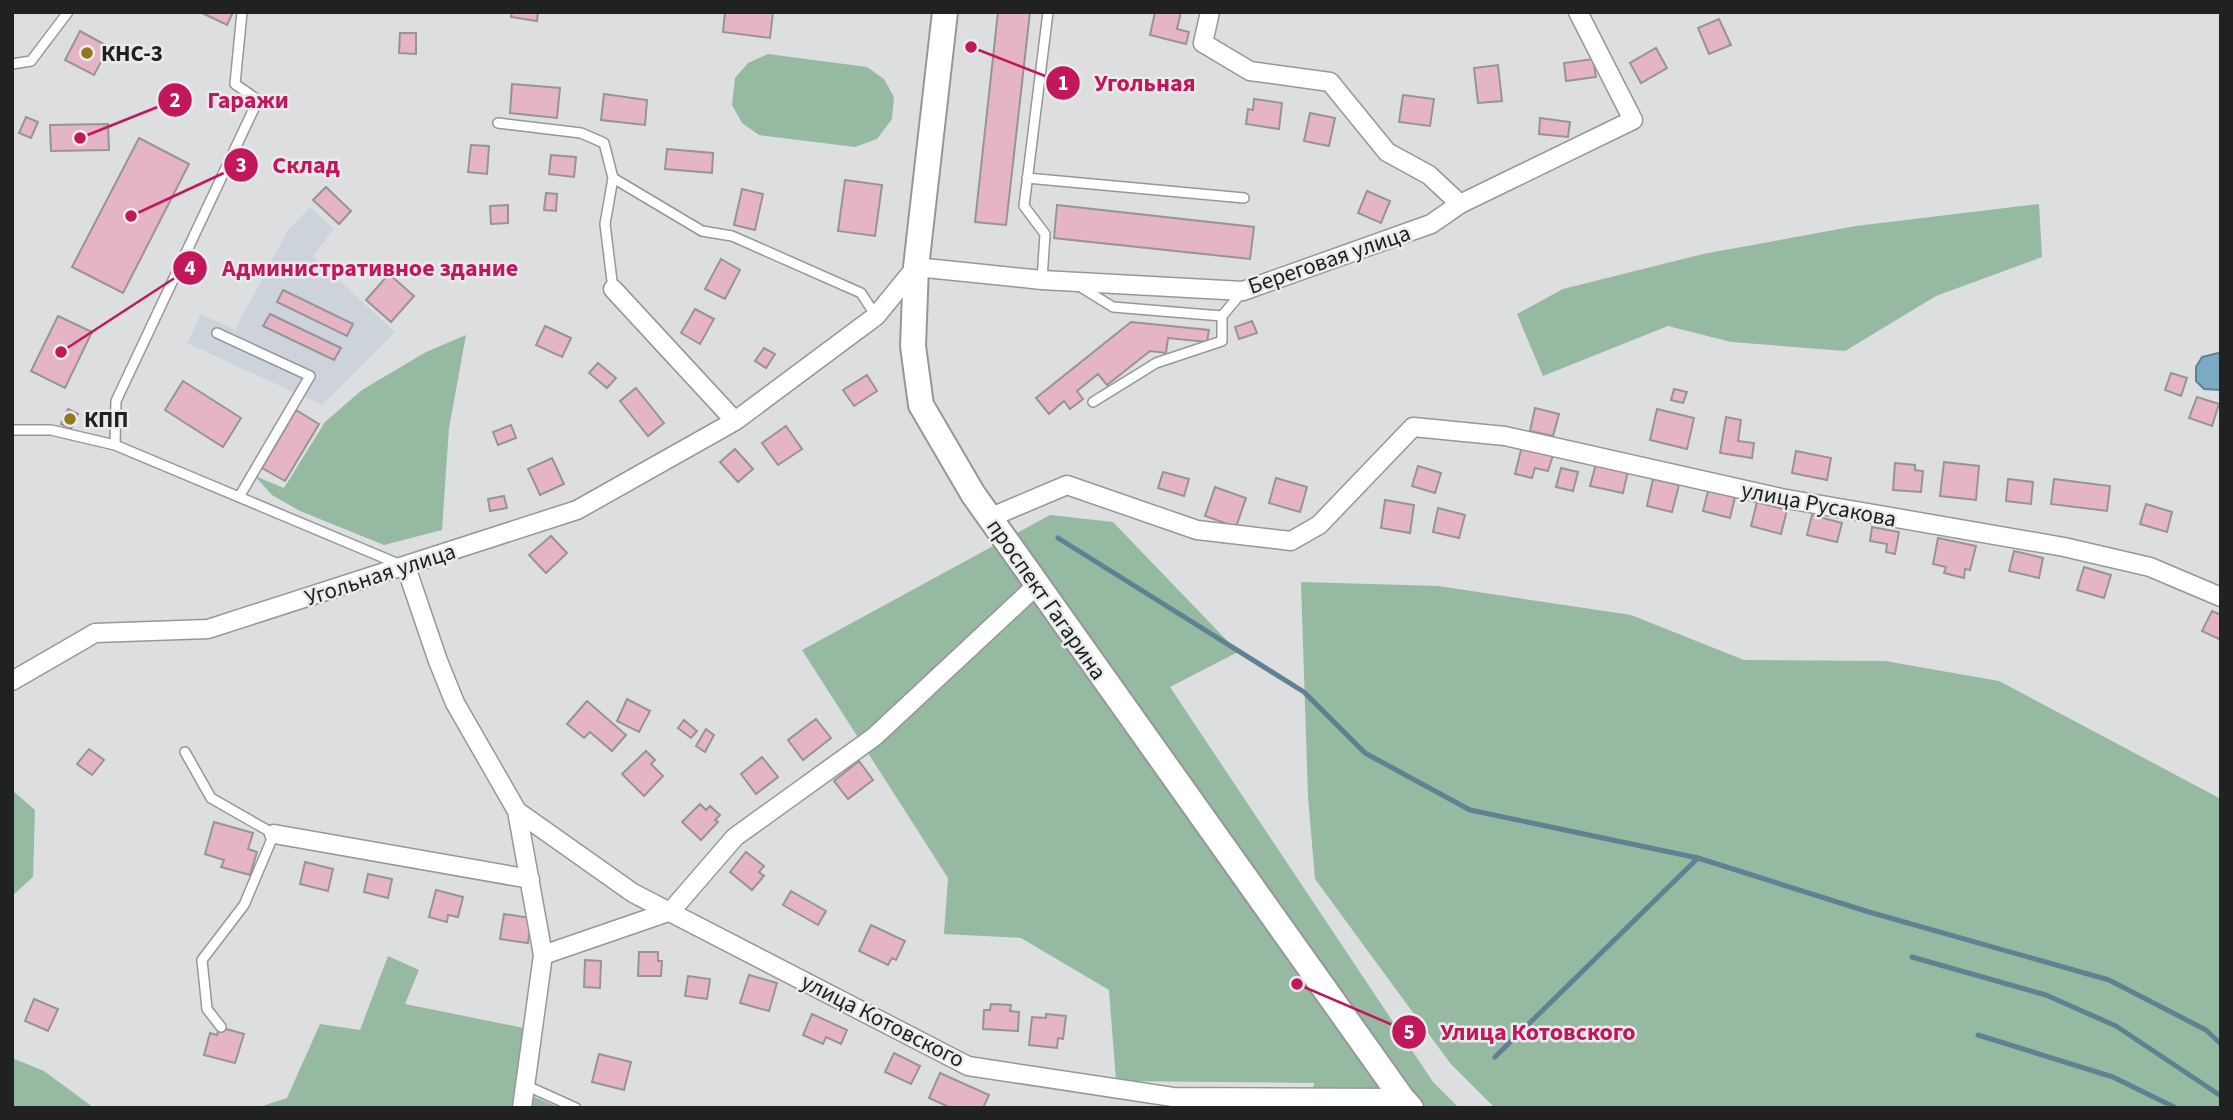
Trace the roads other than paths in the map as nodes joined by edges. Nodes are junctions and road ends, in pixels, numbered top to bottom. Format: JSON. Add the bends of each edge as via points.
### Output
{"nodes":[{"id":1,"x":68,"y":12,"type":"edge"},
{"id":2,"x":242,"y":12,"type":"edge"},
{"id":3,"x":945,"y":12,"type":"edge"},
{"id":4,"x":1048,"y":12,"type":"edge"},
{"id":5,"x":1210,"y":12,"type":"edge"},
{"id":6,"x":1578,"y":12,"type":"edge"},
{"id":7,"x":12,"y":64,"type":"edge"},
{"id":8,"x":498,"y":122,"type":"dead end"},
{"id":9,"x":613,"y":178,"type":"junction"},
{"id":10,"x":1027,"y":178,"type":"junction"},
{"id":11,"x":1244,"y":198,"type":"dead end"},
{"id":12,"x":1460,"y":204,"type":"junction"},
{"id":13,"x":916,"y":267,"type":"junction"},
{"id":14,"x":1042,"y":280,"type":"junction"},
{"id":15,"x":1071,"y":282,"type":"junction"},
{"id":16,"x":613,"y":289,"type":"joint"},
{"id":17,"x":1243,"y":291,"type":"junction"},
{"id":18,"x":876,"y":316,"type":"junction"},
{"id":19,"x":1222,"y":316,"type":"junction"},
{"id":20,"x":217,"y":333,"type":"dead end"},
{"id":21,"x":1093,"y":402,"type":"dead end"},
{"id":22,"x":735,"y":421,"type":"junction"},
{"id":23,"x":12,"y":430,"type":"edge"},
{"id":24,"x":115,"y":445,"type":"junction"},
{"id":25,"x":239,"y":497,"type":"junction"},
{"id":26,"x":989,"y":518,"type":"junction"},
{"id":27,"x":406,"y":567,"type":"junction"},
{"id":28,"x":1037,"y":585,"type":"junction"},
{"id":29,"x":2221,"y":597,"type":"edge"},
{"id":30,"x":12,"y":681,"type":"edge"},
{"id":31,"x":185,"y":752,"type":"dead end"},
{"id":32,"x":517,"y":811,"type":"junction"},
{"id":33,"x":274,"y":834,"type":"junction"},
{"id":34,"x":530,"y":879,"type":"junction"},
{"id":35,"x":671,"y":911,"type":"junction"},
{"id":36,"x":543,"y":955,"type":"junction"},
{"id":37,"x":222,"y":1027,"type":"dead end"},
{"id":38,"x":526,"y":1084,"type":"junction"},
{"id":39,"x":1296,"y":1103,"type":"edge"},
{"id":40,"x":1406,"y":1103,"type":"edge"},
{"id":41,"x":522,"y":1108,"type":"edge"},
{"id":42,"x":576,"y":1108,"type":"edge"}],
"edges":[{"from":1,"to":7,"type":"lane","via":[[31,61]]},
{"from":2,"to":24,"type":"lane","via":[[235,84],[258,100],[116,401]]},
{"from":3,"to":13,"type":"main road","name":"проспект Гагарина"},
{"from":4,"to":10,"type":"lane"},
{"from":5,"to":12,"type":"street","via":[[1203,43],[1250,71],[1329,82],[1387,152],[1429,174]]},
{"from":6,"to":12,"type":"street","name":"Береговая улица","via":[[1633,120]]},
{"from":8,"to":9,"type":"lane","via":[[581,133],[604,143]]},
{"from":9,"to":16,"type":"lane","via":[[605,224]]},
{"from":9,"to":18,"type":"lane","via":[[702,231],[732,236],[861,293]]},
{"from":10,"to":11,"type":"lane"},
{"from":10,"to":14,"type":"lane","via":[[1024,206],[1045,234]]},
{"from":12,"to":17,"type":"street","name":"Береговая улица","via":[[1431,224]]},
{"from":13,"to":14,"type":"street","name":"Береговая улица"},
{"from":13,"to":18,"type":"street","name":"Угольная улица"},
{"from":13,"to":26,"type":"main road","name":"проспект Гагарина","via":[[914,345],[921,405]]},
{"from":14,"to":15,"type":"street","name":"Береговая улица"},
{"from":15,"to":17,"type":"street","name":"Береговая улица"},
{"from":15,"to":19,"type":"lane","via":[[1113,307]]},
{"from":16,"to":22,"type":"street"},
{"from":17,"to":19,"type":"lane"},
{"from":18,"to":22,"type":"street","name":"Угольная улица"},
{"from":19,"to":21,"type":"lane","via":[[1222,341],[1156,363]]},
{"from":20,"to":25,"type":"lane","via":[[310,376]]},
{"from":22,"to":27,"type":"street","name":"Угольная улица","via":[[577,510]]},
{"from":23,"to":24,"type":"lane","via":[[51,430]]},
{"from":24,"to":25,"type":"lane"},
{"from":25,"to":27,"type":"lane"},
{"from":26,"to":28,"type":"main road","name":"проспект Гагарина"},
{"from":26,"to":29,"type":"street","name":"улица Русакова","via":[[1067,485],[1197,530],[1291,541],[1319,525],[1413,427],[1505,436],[1780,498],[2064,547],[2150,567]]},
{"from":27,"to":30,"type":"street","name":"Угольная улица","via":[[208,629],[95,633]]},
{"from":27,"to":32,"type":"street","name":"улица Котовского","via":[[455,703]]},
{"from":28,"to":35,"type":"street","via":[[874,737],[735,837]]},
{"from":28,"to":40,"type":"main road","name":"проспект Гагарина"},
{"from":31,"to":33,"type":"lane","via":[[211,798]]},
{"from":32,"to":34,"type":"street"},
{"from":32,"to":35,"type":"street","name":"улица Котовского","via":[[633,893]]},
{"from":33,"to":34,"type":"street"},
{"from":33,"to":37,"type":"lane","via":[[244,905],[202,960],[207,1009]]},
{"from":34,"to":36,"type":"street"},
{"from":35,"to":36,"type":"street"},
{"from":35,"to":39,"type":"street","name":"улица Котовского","via":[[968,1066],[1173,1097]]},
{"from":36,"to":38,"type":"street"},
{"from":38,"to":41,"type":"street"},
{"from":38,"to":42,"type":"lane"},
{"from":39,"to":40,"type":"street","name":"улица Котовского"}]}
